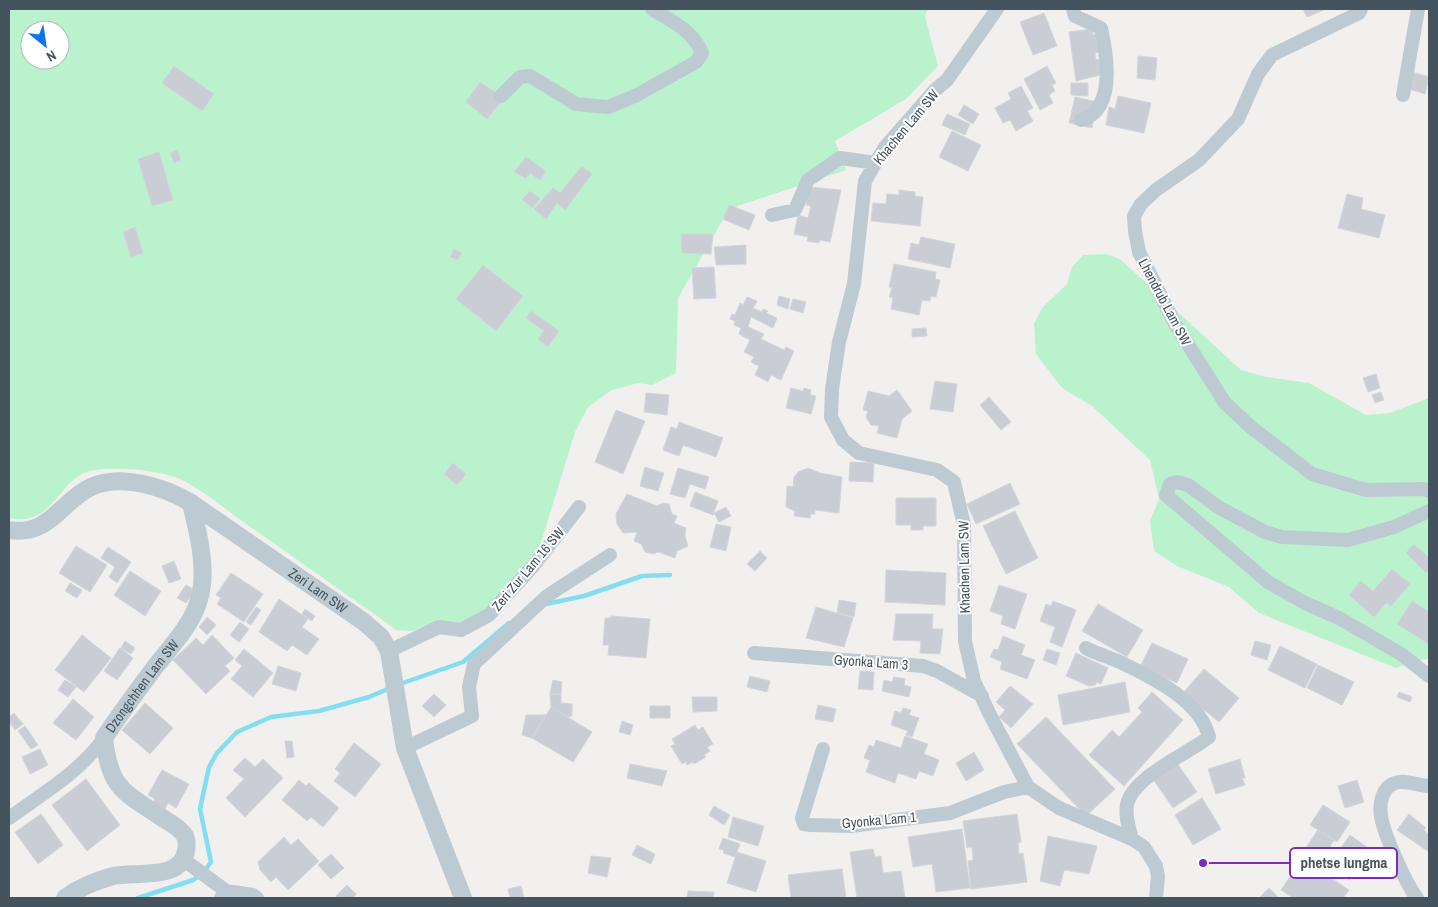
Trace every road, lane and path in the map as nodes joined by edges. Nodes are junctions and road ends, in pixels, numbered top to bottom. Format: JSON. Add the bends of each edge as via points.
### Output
{"nodes":[{"id":1,"x":652,"y":9,"type":"edge"},
{"id":2,"x":997,"y":9,"type":"edge"},
{"id":3,"x":1073,"y":9,"type":"edge"},
{"id":4,"x":1361,"y":9,"type":"edge"},
{"id":5,"x":1418,"y":9,"type":"edge"},
{"id":6,"x":1403,"y":95,"type":"dead end"},
{"id":7,"x":501,"y":96,"type":"dead end"},
{"id":8,"x":1081,"y":120,"type":"dead end"},
{"id":9,"x":873,"y":166,"type":"junction"},
{"id":10,"x":772,"y":215,"type":"dead end"},
{"id":11,"x":1429,"y":491,"type":"edge"},
{"id":12,"x":191,"y":503,"type":"junction"},
{"id":13,"x":579,"y":508,"type":"dead end"},
{"id":14,"x":1429,"y":511,"type":"edge"},
{"id":15,"x":9,"y":530,"type":"edge"},
{"id":16,"x":610,"y":554,"type":"dead end"},
{"id":17,"x":1086,"y":648,"type":"dead end"},
{"id":18,"x":389,"y":651,"type":"junction"},
{"id":19,"x":754,"y":653,"type":"dead end"},
{"id":20,"x":1429,"y":676,"type":"edge"},
{"id":21,"x":982,"y":696,"type":"junction"},
{"id":22,"x":104,"y":738,"type":"junction"},
{"id":23,"x":405,"y":748,"type":"junction"},
{"id":24,"x":823,"y":748,"type":"dead end"},
{"id":25,"x":1429,"y":786,"type":"edge"},
{"id":26,"x":1031,"y":789,"type":"junction"},
{"id":27,"x":9,"y":818,"type":"edge"},
{"id":28,"x":907,"y":826,"type":"dead end"},
{"id":29,"x":1132,"y":839,"type":"junction"},
{"id":30,"x":190,"y":865,"type":"junction"},
{"id":31,"x":223,"y":895,"type":"edge"},
{"id":32,"x":65,"y":898,"type":"edge"},
{"id":33,"x":257,"y":898,"type":"edge"},
{"id":34,"x":463,"y":898,"type":"edge"},
{"id":35,"x":1156,"y":898,"type":"edge"},
{"id":36,"x":1417,"y":898,"type":"edge"}],
"edges":[{"from":1,"to":7,"type":"street","via":[[682,27],[697,41],[702,53],[696,62],[608,107],[576,104],[530,76],[520,77]]},
{"from":2,"to":9,"type":"street","name":"Khachen Lam SW","via":[[947,80],[885,147]]},
{"from":3,"to":8,"type":"street","via":[[1075,16],[1101,28],[1108,58],[1102,101],[1091,117]]},
{"from":4,"to":11,"type":"street","name":"Lhendrub Lam SW","via":[[1359,13],[1272,55],[1258,74],[1238,119],[1199,160],[1141,204],[1134,216],[1135,231],[1139,252],[1175,324],[1225,403],[1252,428],[1312,474],[1366,490]]},
{"from":5,"to":6,"type":"street"},
{"from":9,"to":10,"type":"street","via":[[868,162],[840,158],[808,180],[794,210]]},
{"from":9,"to":21,"type":"street","name":"Khachen Lam SW","via":[[865,181],[854,284],[839,342],[832,389],[832,417],[843,440],[859,453],[937,470],[954,482],[964,525],[965,641],[974,681]]},
{"from":12,"to":15,"type":"street","name":"Zeri Lam SW","via":[[164,490],[134,483],[101,483],[79,495],[54,519],[22,531]]},
{"from":12,"to":18,"type":"street","name":"Zeri Lam SW","via":[[364,622],[381,637]]},
{"from":12,"to":22,"type":"street","name":"Dzongchhen Lam SW","via":[[203,573],[202,588],[192,618]]},
{"from":13,"to":18,"type":"street","name":"Zeri Zur Lam 16 SW","via":[[489,615],[461,630],[439,627]]},
{"from":14,"to":20,"type":"street","via":[[1394,527],[1348,540],[1322,540],[1282,537],[1265,532],[1218,508],[1188,485],[1170,484],[1166,495],[1268,582],[1401,654]]},
{"from":16,"to":23,"type":"street","via":[[547,596],[474,664],[469,687],[472,716]]},
{"from":17,"to":29,"type":"street","via":[[1161,684],[1187,703],[1206,724],[1209,737],[1172,758],[1140,784],[1127,803],[1126,820]]},
{"from":18,"to":23,"type":"street","name":"Zeri Lam SW"},
{"from":19,"to":21,"type":"street","name":"Gyonka Lam 3","via":[[923,666]]},
{"from":21,"to":26,"type":"street","name":"Khachen Lam SW"},
{"from":22,"to":27,"type":"street","via":[[80,766]]},
{"from":22,"to":30,"type":"street","name":"Dzongchhen Lam SW","via":[[112,778],[134,799],[183,833]]},
{"from":23,"to":34,"type":"street","name":"Zeri Lam SW"},
{"from":24,"to":26,"type":"street","name":"Gyonka Lam 1","via":[[802,818],[804,824],[851,826],[950,813],[1004,792]]},
{"from":25,"to":36,"type":"street","via":[[1395,783],[1382,796],[1381,816],[1407,886]]},
{"from":26,"to":28,"type":"street","via":[[953,817]]},
{"from":26,"to":29,"type":"street","name":"Khachen Lam SW","via":[[1059,808]]},
{"from":29,"to":35,"type":"street","name":"Khachen Lam SW","via":[[1144,847],[1156,866]]},
{"from":30,"to":31,"type":"street","via":[[214,883]]},
{"from":30,"to":32,"type":"street","via":[[95,881]]},
{"from":31,"to":33,"type":"street","via":[[253,894]]}]}
